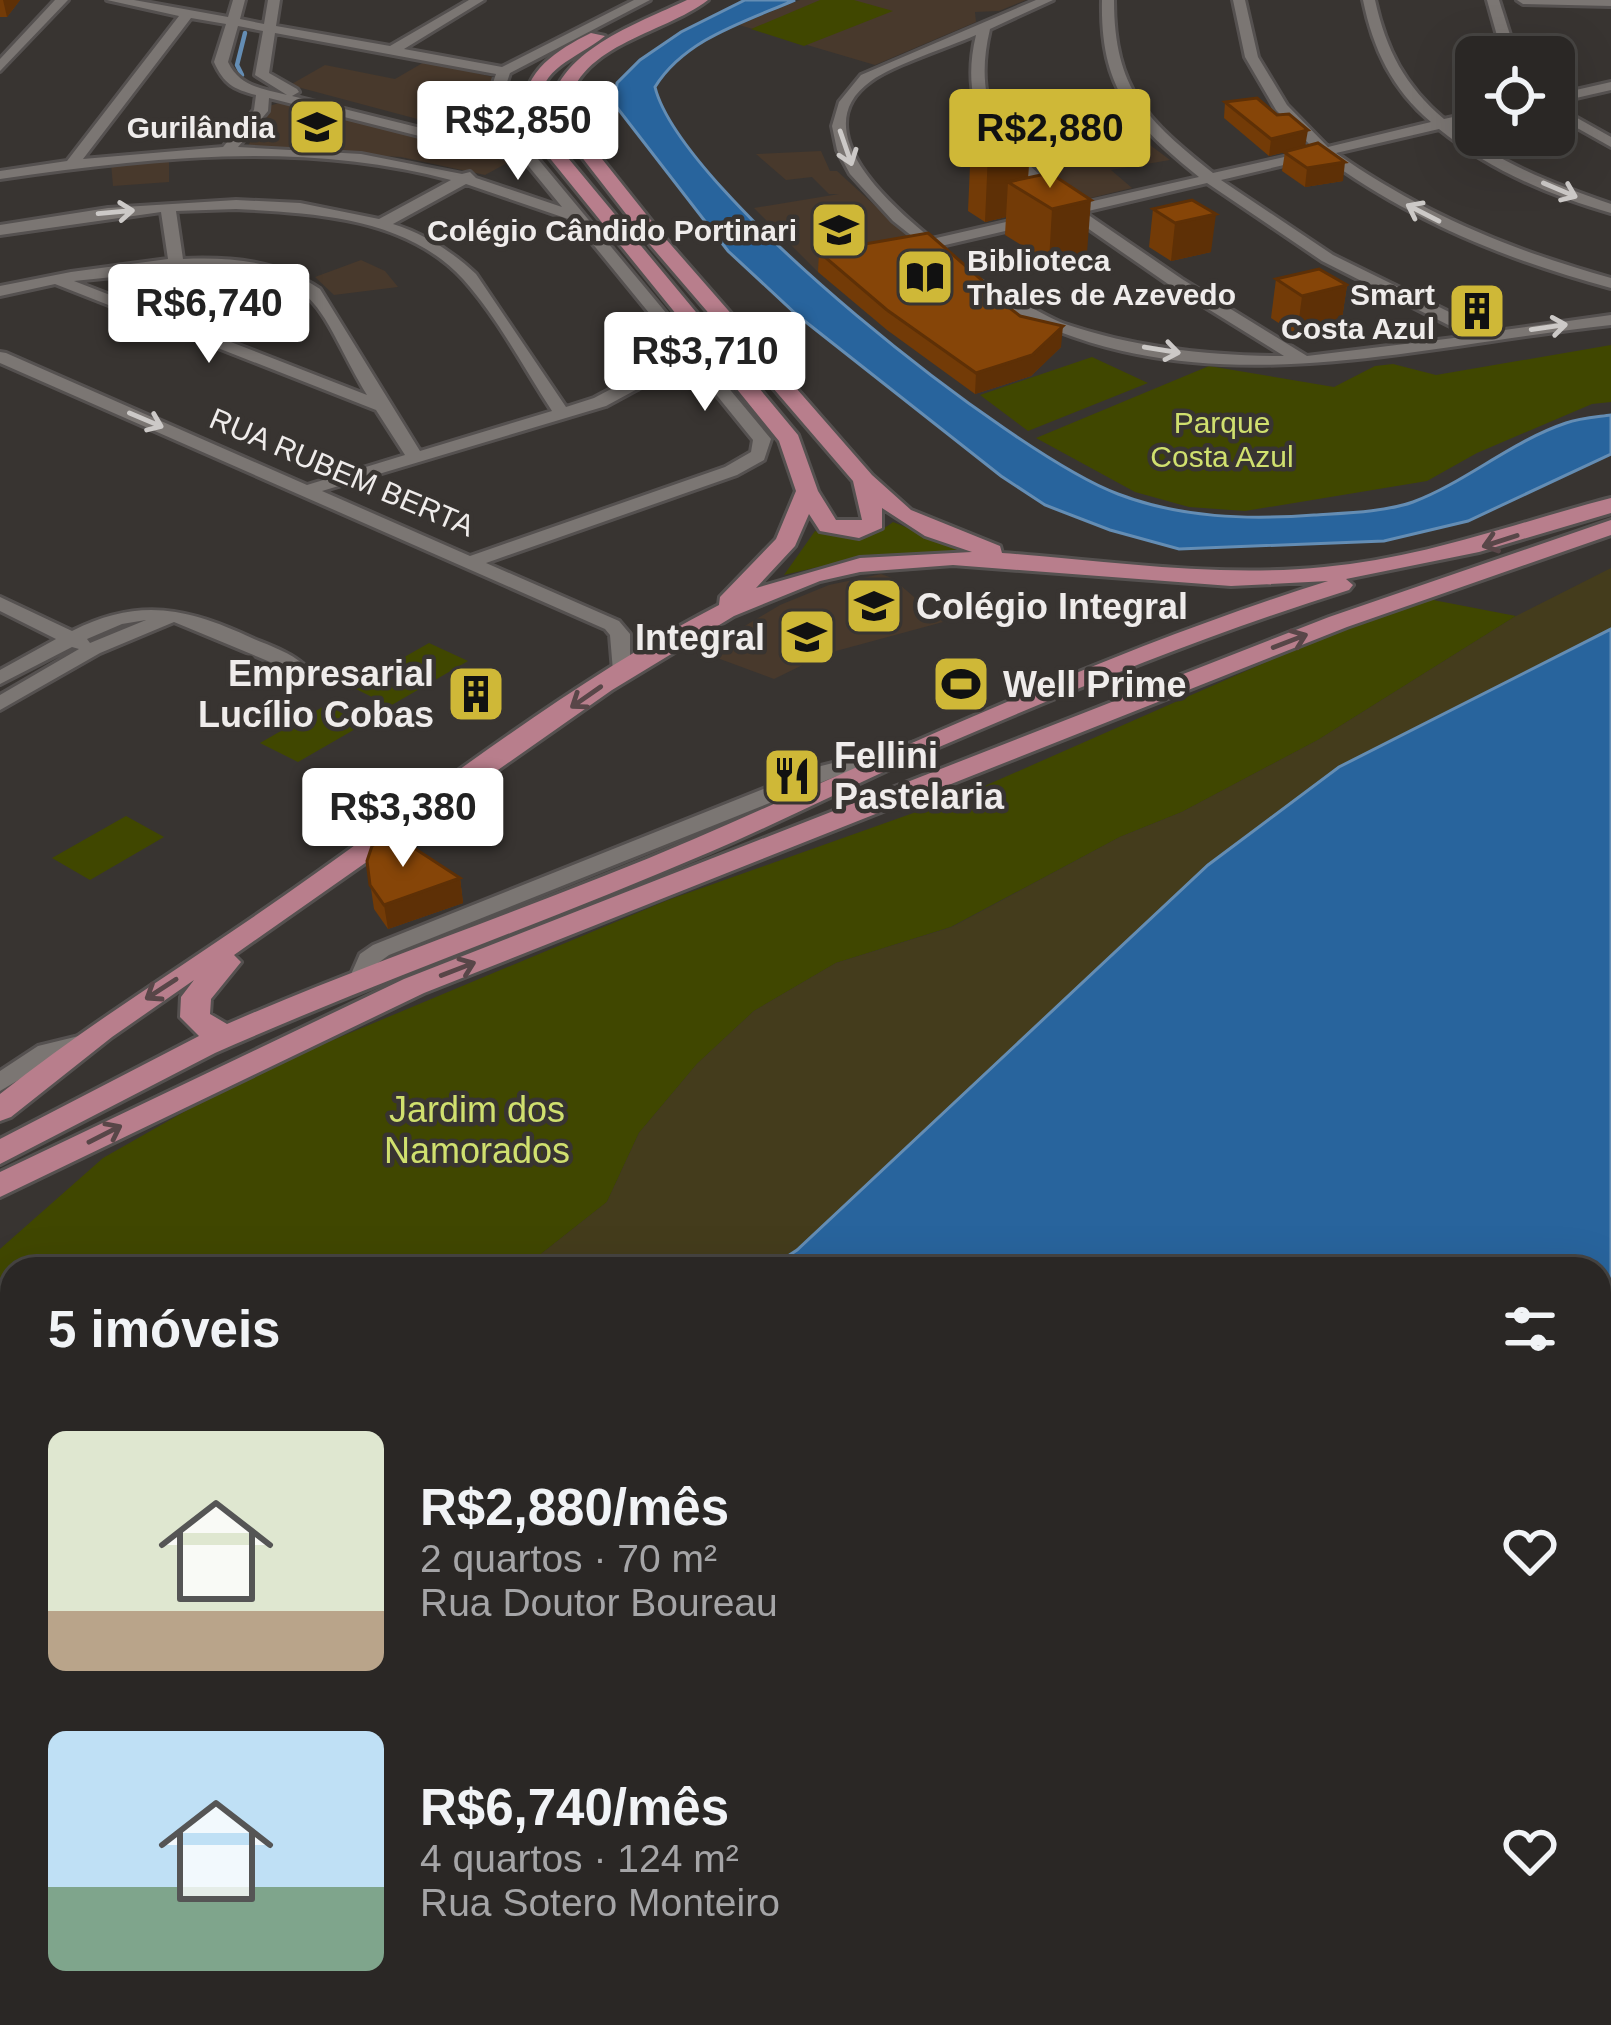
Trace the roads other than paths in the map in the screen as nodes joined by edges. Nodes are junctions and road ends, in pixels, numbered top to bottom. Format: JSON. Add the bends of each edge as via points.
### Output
{"nodes":[{"id":1,"x":62,"y":0,"type":"edge"},
{"id":2,"x":113,"y":0,"type":"edge"},
{"id":3,"x":239,"y":0,"type":"edge"},
{"id":4,"x":274,"y":0,"type":"edge"},
{"id":5,"x":478,"y":0,"type":"edge"},
{"id":6,"x":644,"y":0,"type":"edge"},
{"id":7,"x":668,"y":0,"type":"edge"},
{"id":8,"x":700,"y":0,"type":"edge"},
{"id":9,"x":1047,"y":0,"type":"edge"},
{"id":10,"x":1108,"y":0,"type":"edge"},
{"id":11,"x":1238,"y":0,"type":"edge"},
{"id":12,"x":1369,"y":0,"type":"edge"},
{"id":13,"x":1493,"y":0,"type":"edge"},
{"id":14,"x":1523,"y":0,"type":"edge"},
{"id":15,"x":1611,"y":2,"type":"edge"},
{"id":16,"x":188,"y":14,"type":"junction"},
{"id":17,"x":231,"y":22,"type":"junction"},
{"id":18,"x":269,"y":28,"type":"junction"},
{"id":19,"x":984,"y":28,"type":"junction"},
{"id":20,"x":1504,"y":36,"type":"edge"},
{"id":21,"x":587,"y":40,"type":"junction"},
{"id":22,"x":393,"y":50,"type":"junction"},
{"id":23,"x":534,"y":53,"type":"junction"},
{"id":24,"x":0,"y":67,"type":"edge"},
{"id":25,"x":505,"y":71,"type":"junction"},
{"id":26,"x":1611,"y":86,"type":"edge"},
{"id":27,"x":1575,"y":94,"type":"edge"},
{"id":28,"x":263,"y":95,"type":"junction"},
{"id":29,"x":1455,"y":121,"type":"edge"},
{"id":30,"x":1575,"y":122,"type":"edge"},
{"id":31,"x":501,"y":124,"type":"junction"},
{"id":32,"x":1440,"y":124,"type":"junction"},
{"id":33,"x":1611,"y":143,"type":"edge"},
{"id":34,"x":228,"y":150,"type":"junction"},
{"id":35,"x":1325,"y":152,"type":"junction"},
{"id":36,"x":531,"y":160,"type":"junction"},
{"id":37,"x":71,"y":165,"type":"junction"},
{"id":38,"x":0,"y":175,"type":"edge"},
{"id":39,"x":470,"y":176,"type":"junction"},
{"id":40,"x":1209,"y":178,"type":"junction"},
{"id":41,"x":169,"y":208,"type":"junction"},
{"id":42,"x":1611,"y":209,"type":"edge"},
{"id":43,"x":1073,"y":210,"type":"junction"},
{"id":44,"x":580,"y":219,"type":"junction"},
{"id":45,"x":382,"y":224,"type":"junction"},
{"id":46,"x":0,"y":230,"type":"edge"},
{"id":47,"x":930,"y":244,"type":"junction"},
{"id":48,"x":176,"y":264,"type":"junction"},
{"id":49,"x":56,"y":278,"type":"junction"},
{"id":50,"x":1611,"y":283,"type":"edge"},
{"id":51,"x":0,"y":291,"type":"edge"},
{"id":52,"x":661,"y":315,"type":"junction"},
{"id":53,"x":1611,"y":320,"type":"edge"},
{"id":54,"x":702,"y":333,"type":"junction"},
{"id":55,"x":1484,"y":336,"type":"junction"},
{"id":56,"x":689,"y":354,"type":"junction"},
{"id":57,"x":0,"y":357,"type":"edge"},
{"id":58,"x":1304,"y":361,"type":"junction"},
{"id":59,"x":381,"y":406,"type":"junction"},
{"id":60,"x":562,"y":414,"type":"junction"},
{"id":61,"x":415,"y":457,"type":"junction"},
{"id":62,"x":864,"y":480,"type":"junction"},
{"id":63,"x":308,"y":490,"type":"junction"},
{"id":64,"x":807,"y":491,"type":"junction"},
{"id":65,"x":1611,"y":505,"type":"edge"},
{"id":66,"x":1611,"y":527,"type":"edge"},
{"id":67,"x":474,"y":561,"type":"junction"},
{"id":68,"x":1416,"y":562,"type":"junction"},
{"id":69,"x":1039,"y":563,"type":"junction"},
{"id":70,"x":1169,"y":576,"type":"junction"},
{"id":71,"x":0,"y":603,"type":"edge"},
{"id":72,"x":721,"y":611,"type":"junction"},
{"id":73,"x":181,"y":614,"type":"junction"},
{"id":74,"x":1239,"y":617,"type":"junction"},
{"id":75,"x":70,"y":639,"type":"junction"},
{"id":76,"x":94,"y":649,"type":"junction"},
{"id":77,"x":294,"y":665,"type":"dead end"},
{"id":78,"x":623,"y":671,"type":"junction"},
{"id":79,"x":0,"y":678,"type":"edge"},
{"id":80,"x":0,"y":704,"type":"edge"},
{"id":81,"x":818,"y":828,"type":"junction"},
{"id":82,"x":269,"y":920,"type":"junction"},
{"id":83,"x":325,"y":1027,"type":"junction"},
{"id":84,"x":229,"y":1036,"type":"junction"},
{"id":85,"x":83,"y":1043,"type":"junction"},
{"id":86,"x":0,"y":1083,"type":"edge"},
{"id":87,"x":0,"y":1111,"type":"edge"},
{"id":88,"x":0,"y":1153,"type":"edge"},
{"id":89,"x":0,"y":1186,"type":"edge"}],
"edges":[{"from":1,"to":24,"type":"street"},
{"from":2,"to":16,"type":"street"},
{"from":3,"to":17,"type":"street"},
{"from":4,"to":18,"type":"street"},
{"from":5,"to":22,"type":"street"},
{"from":6,"to":23,"type":"street"},
{"from":7,"to":21,"type":"main road"},
{"from":8,"to":62,"type":"main road","via":[[583,64],[558,96],[558,115]]},
{"from":9,"to":19,"type":"street"},
{"from":10,"to":40,"type":"street","via":[[1112,58],[1128,101]]},
{"from":11,"to":35,"type":"street","via":[[1260,79]]},
{"from":12,"to":32,"type":"street","via":[[1370,27],[1391,70]]},
{"from":13,"to":20,"type":"street"},
{"from":14,"to":15,"type":"street"},
{"from":16,"to":17,"type":"street"},
{"from":16,"to":37,"type":"street"},
{"from":17,"to":18,"type":"street"},
{"from":17,"to":28,"type":"street","via":[[222,70]]},
{"from":18,"to":22,"type":"street"},
{"from":18,"to":31,"type":"street","via":[[262,75],[277,87],[463,134],[495,132]]},
{"from":19,"to":43,"type":"street","via":[[975,71],[984,119],[1016,164]]},
{"from":19,"to":47,"type":"street","one_way":true,"via":[[866,78],[839,112],[845,155],[860,179]]},
{"from":21,"to":23,"type":"main road"},
{"from":21,"to":54,"type":"main road","via":[[539,74],[528,111],[551,152]]},
{"from":22,"to":25,"type":"street"},
{"from":23,"to":25,"type":"street"},
{"from":25,"to":31,"type":"street","via":[[492,96]]},
{"from":26,"to":27,"type":"street"},
{"from":28,"to":34,"type":"street","via":[[261,111]]},
{"from":28,"to":36,"type":"street"},
{"from":29,"to":32,"type":"street"},
{"from":30,"to":33,"type":"street"},
{"from":31,"to":36,"type":"street"},
{"from":32,"to":35,"type":"street"},
{"from":32,"to":42,"type":"street","one_way":true,"via":[[1526,176]]},
{"from":34,"to":37,"type":"street"},
{"from":34,"to":39,"type":"street","via":[[364,156]]},
{"from":35,"to":40,"type":"street"},
{"from":50,"to":35,"type":"street","one_way":true,"via":[[1431,218]]},
{"from":36,"to":44,"type":"street"},
{"from":37,"to":38,"type":"street"},
{"from":39,"to":44,"type":"street"},
{"from":39,"to":45,"type":"street"},
{"from":40,"to":43,"type":"street"},
{"from":40,"to":55,"type":"street","via":[[1356,277]]},
{"from":41,"to":45,"type":"street","via":[[285,206]]},
{"from":46,"to":41,"type":"street","one_way":true},
{"from":41,"to":48,"type":"street"},
{"from":43,"to":47,"type":"street"},
{"from":43,"to":58,"type":"street"},
{"from":44,"to":52,"type":"street"},
{"from":45,"to":60,"type":"street","via":[[442,252],[466,273]]},
{"from":47,"to":58,"type":"street","one_way":true,"via":[[991,295],[1086,336],[1189,354]]},
{"from":48,"to":49,"type":"street"},
{"from":48,"to":59,"type":"street","via":[[253,266],[311,288]]},
{"from":49,"to":51,"type":"street"},
{"from":49,"to":59,"type":"street"},
{"from":52,"to":54,"type":"main road"},
{"from":52,"to":56,"type":"street"},
{"from":55,"to":53,"type":"street","one_way":true},
{"from":54,"to":64,"type":"main road","via":[[790,440]]},
{"from":55,"to":58,"type":"street"},
{"from":56,"to":60,"type":"street"},
{"from":56,"to":67,"type":"street","via":[[762,440],[755,459]]},
{"from":57,"to":63,"type":"street","name":"RUA RUBEM BERTA","one_way":true},
{"from":59,"to":61,"type":"street"},
{"from":60,"to":61,"type":"street"},
{"from":61,"to":63,"type":"street"},
{"from":62,"to":64,"type":"main road","via":[[875,516],[860,531],[828,526]]},
{"from":62,"to":69,"type":"main road","via":[[933,531]]},
{"from":63,"to":67,"type":"street","name":"RUA RUBEM BERTA"},
{"from":64,"to":72,"type":"main road","via":[[787,541]]},
{"from":65,"to":68,"type":"main road","one_way":true},
{"from":81,"to":66,"type":"main road","one_way":true,"via":[[1338,622]]},
{"from":67,"to":78,"type":"street","name":"RUA RUBEM BERTA","via":[[612,625]]},
{"from":68,"to":70,"type":"main road","via":[[1272,578]]},
{"from":68,"to":74,"type":"main road"},
{"from":69,"to":70,"type":"main road"},
{"from":69,"to":72,"type":"main road","via":[[859,566]]},
{"from":70,"to":74,"type":"main road","via":[[1211,593]]},
{"from":71,"to":75,"type":"street"},
{"from":72,"to":78,"type":"main road"},
{"from":73,"to":75,"type":"street","via":[[128,613]]},
{"from":73,"to":76,"type":"street"},
{"from":73,"to":77,"type":"street"},
{"from":74,"to":81,"type":"main road","via":[[1227,643],[930,762]]},
{"from":74,"to":84,"type":"main road"},
{"from":75,"to":76,"type":"street"},
{"from":75,"to":79,"type":"street"},
{"from":76,"to":80,"type":"street"},
{"from":78,"to":82,"type":"main road","one_way":true},
{"from":83,"to":81,"type":"main road","one_way":true},
{"from":82,"to":84,"type":"main road","via":[[196,997],[195,1017]]},
{"from":82,"to":85,"type":"main road","one_way":true},
{"from":83,"to":84,"type":"main road"},
{"from":89,"to":83,"type":"main road","one_way":true},
{"from":84,"to":88,"type":"main road"},
{"from":85,"to":86,"type":"street","via":[[47,1052]]},
{"from":85,"to":87,"type":"main road"}]}
